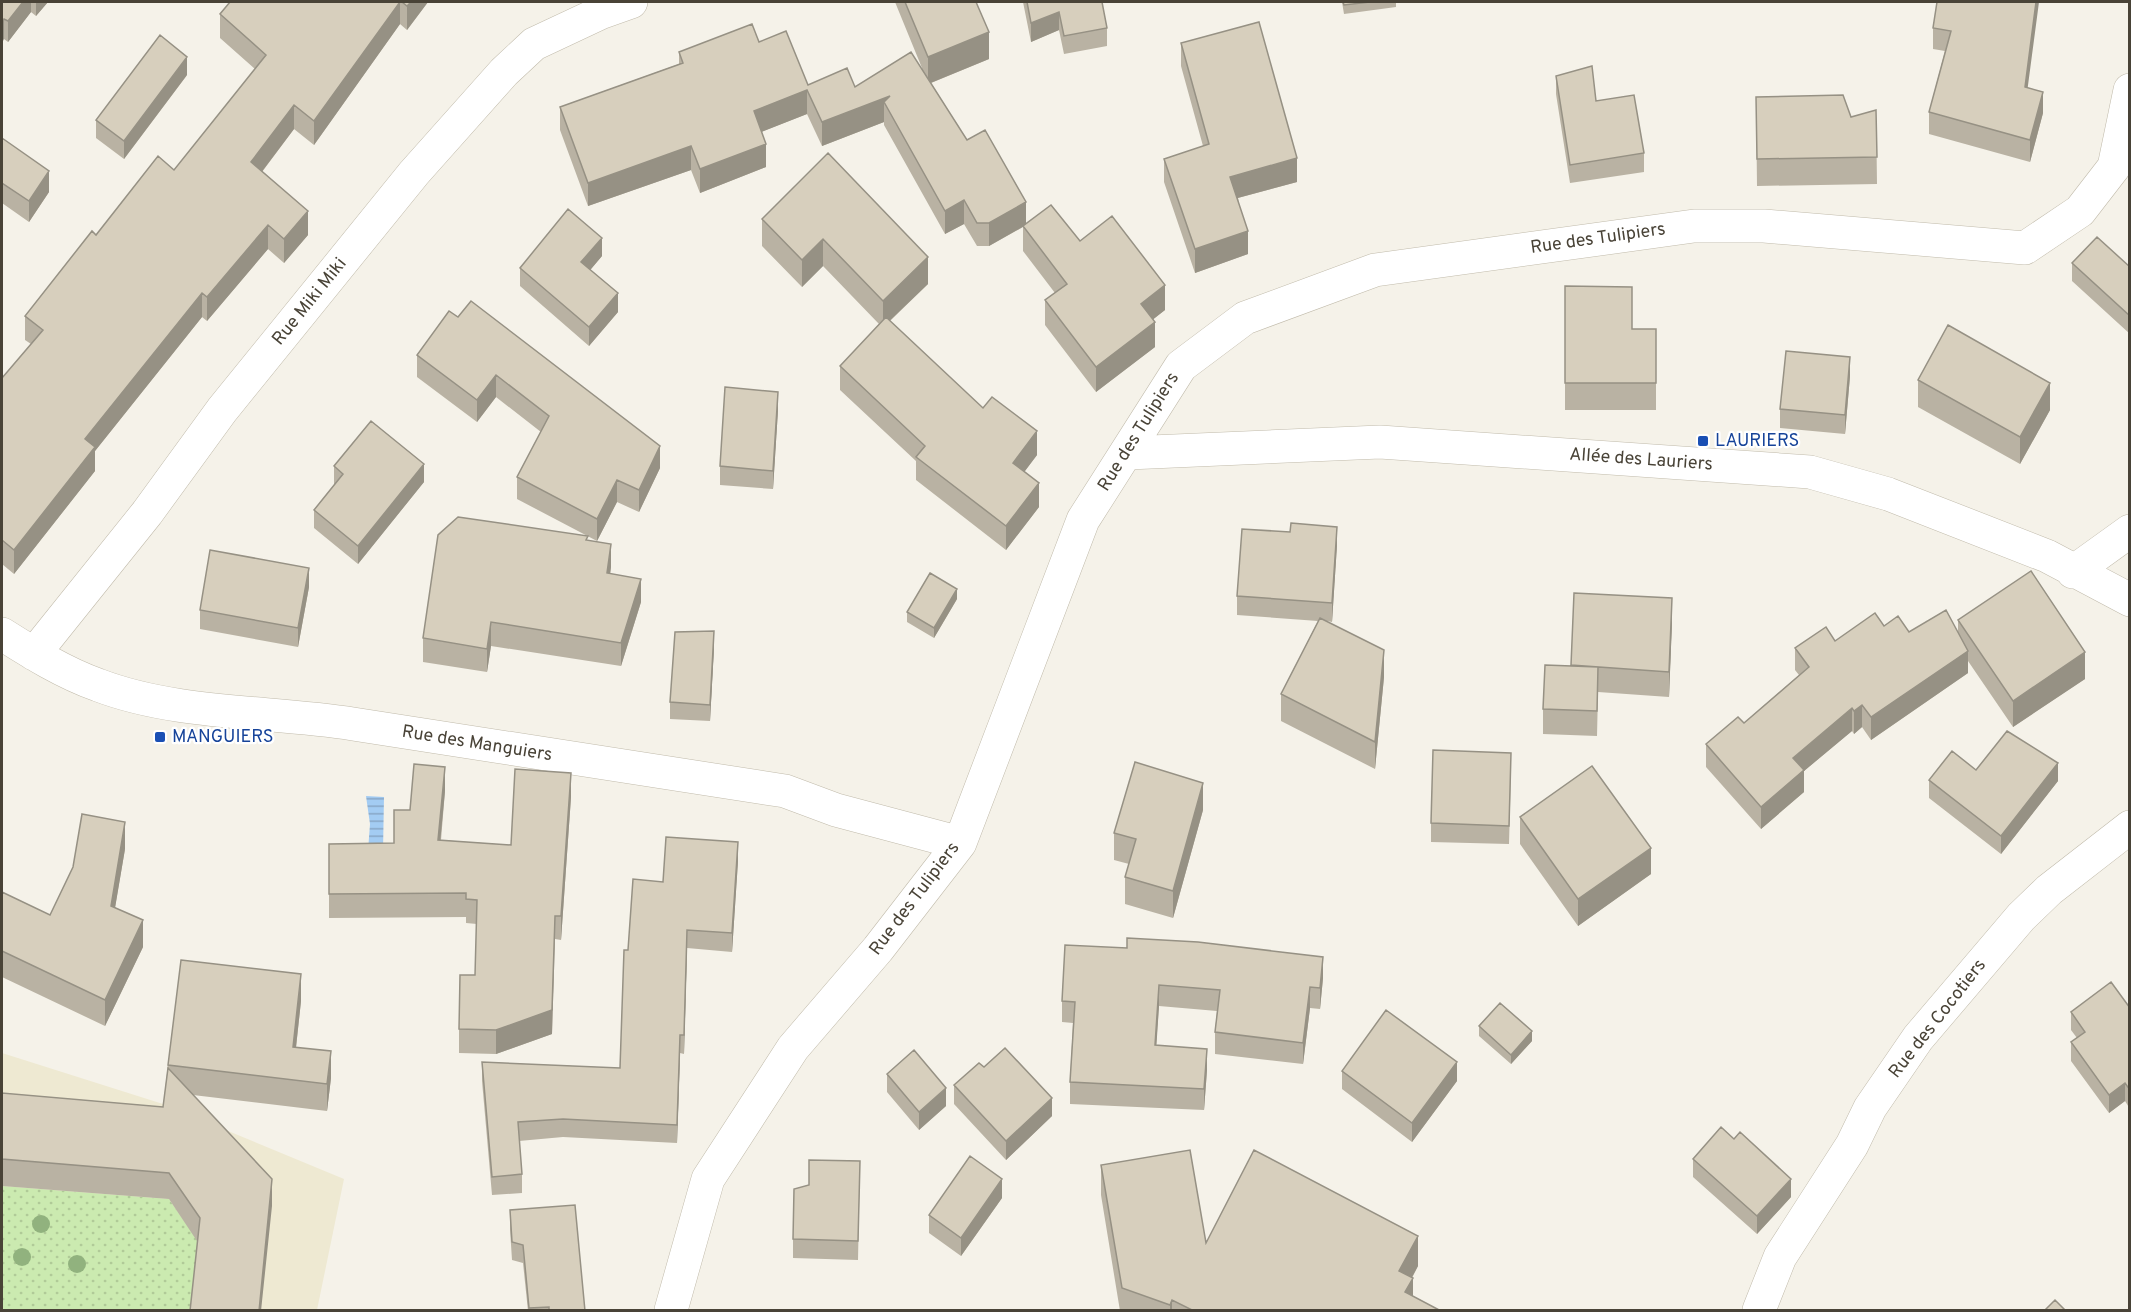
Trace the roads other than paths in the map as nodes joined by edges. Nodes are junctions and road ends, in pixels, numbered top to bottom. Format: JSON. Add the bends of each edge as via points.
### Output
{"nodes":[{"id":1,"x":630,"y":2,"type":"edge"},
{"id":2,"x":2130,"y":90,"type":"edge"},
{"id":3,"x":1128,"y":453,"type":"junction"},
{"id":4,"x":2130,"y":531,"type":"edge"},
{"id":5,"x":2073,"y":572,"type":"junction"},
{"id":6,"x":2130,"y":600,"type":"edge"},
{"id":7,"x":2,"y":634,"type":"edge"},
{"id":8,"x":34,"y":654,"type":"junction"},
{"id":9,"x":2130,"y":827,"type":"edge"},
{"id":10,"x":960,"y":843,"type":"junction"},
{"id":11,"x":671,"y":1311,"type":"edge"},
{"id":12,"x":1759,"y":1311,"type":"edge"}],
"edges":[{"from":1,"to":8,"type":"street","name":"Rue Miki Miki","via":[[534,44],[504,72],[414,173],[222,410],[147,513]]},
{"from":2,"to":3,"type":"street","name":"Rue des Tulipiers","via":[[2114,167],[2080,211],[2025,248],[1764,226],[1694,226],[1375,270],[1245,318],[1181,366]]},
{"from":3,"to":5,"type":"street","name":"Allée des Lauriers","via":[[1380,442],[1810,472],[1888,494],[2048,556]]},
{"from":3,"to":10,"type":"street","name":"Rue des Tulipiers","via":[[1083,520]]},
{"from":4,"to":5,"type":"street"},
{"from":5,"to":6,"type":"street","name":"Allée des Lauriers"},
{"from":7,"to":8,"type":"street","name":"Rue des Manguiers"},
{"from":8,"to":10,"type":"street","name":"Rue des Manguiers","via":[[98,686],[145,698],[306,717],[785,790],[836,810]]},
{"from":9,"to":12,"type":"street","name":"Rue des Cocotiers","via":[[2042,896],[1918,1038],[1870,1108],[1852,1145],[1780,1257]]},
{"from":10,"to":11,"type":"street","name":"Rue des Tulipiers","via":[[878,949],[793,1048],[708,1179]]}]}
